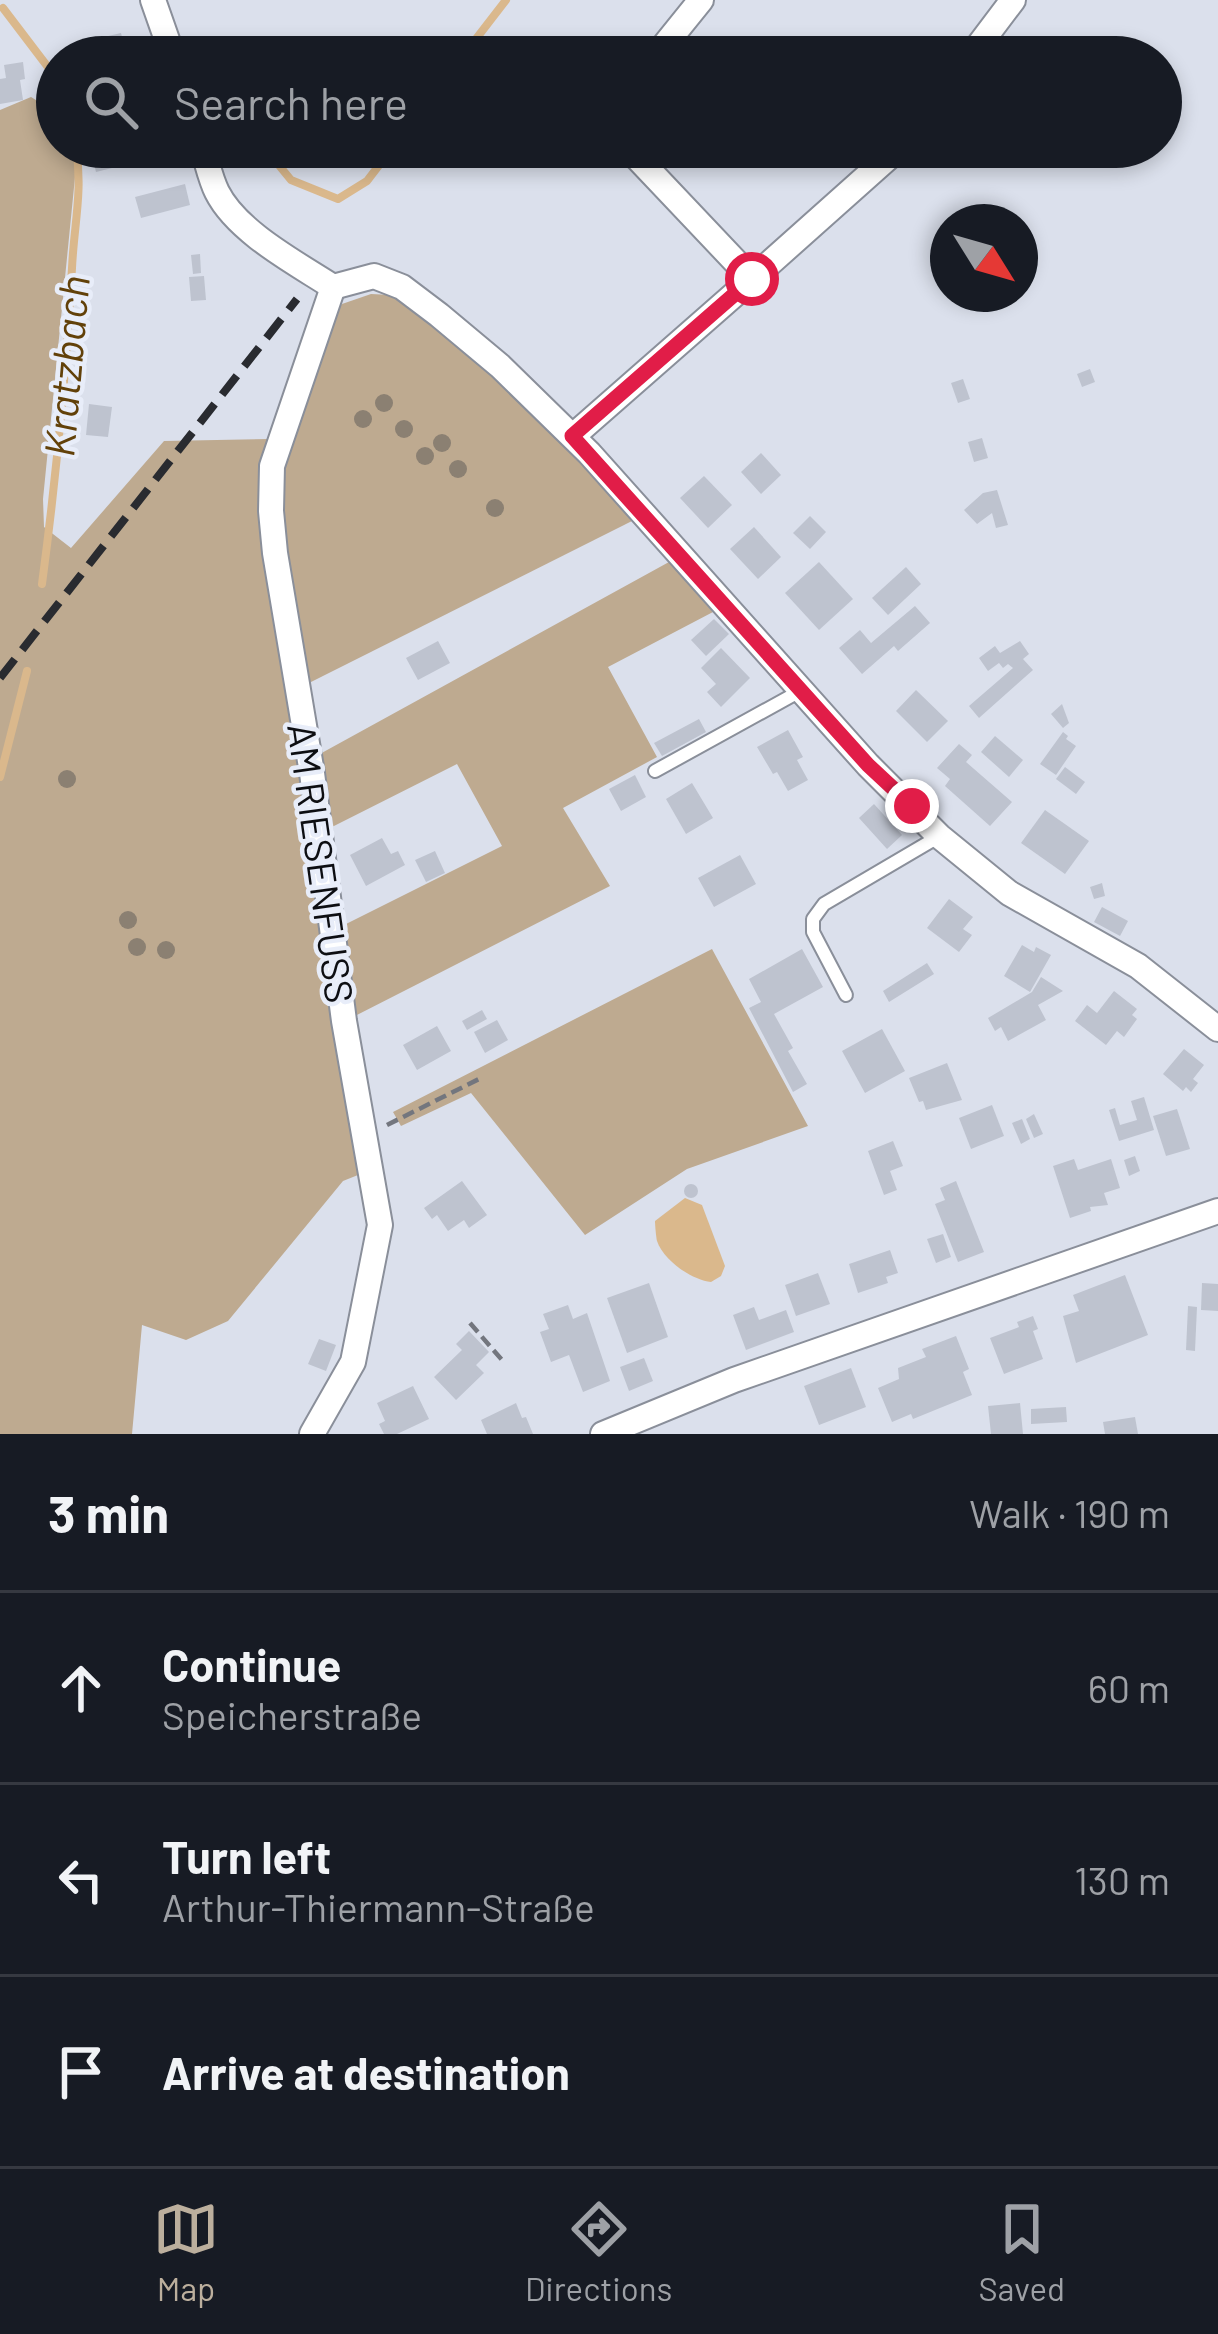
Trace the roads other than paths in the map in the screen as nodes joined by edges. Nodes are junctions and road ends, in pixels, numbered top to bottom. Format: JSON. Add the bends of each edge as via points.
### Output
{"nodes":[{"id":1,"x":153,"y":0,"type":"edge"},
{"id":2,"x":701,"y":0,"type":"edge"},
{"id":3,"x":1013,"y":0,"type":"edge"},
{"id":4,"x":166,"y":36,"type":"edge"},
{"id":5,"x":673,"y":36,"type":"edge"},
{"id":6,"x":986,"y":36,"type":"edge"},
{"id":7,"x":209,"y":168,"type":"edge"},
{"id":8,"x":646,"y":168,"type":"edge"},
{"id":9,"x":877,"y":168,"type":"edge"},
{"id":10,"x":752,"y":279,"type":"junction"},
{"id":11,"x":332,"y":287,"type":"junction"},
{"id":12,"x":572,"y":436,"type":"junction"},
{"id":13,"x":803,"y":690,"type":"junction"},
{"id":14,"x":655,"y":771,"type":"dead end"},
{"id":15,"x":940,"y":836,"type":"junction"},
{"id":16,"x":846,"y":995,"type":"dead end"},
{"id":17,"x":1218,"y":1029,"type":"edge"},
{"id":18,"x":1218,"y":1211,"type":"edge"},
{"id":19,"x":312,"y":1434,"type":"edge"},
{"id":20,"x":603,"y":1434,"type":"edge"}],
"edges":[{"from":1,"to":4,"type":"street"},
{"from":2,"to":5,"type":"street"},
{"from":3,"to":6,"type":"street"},
{"from":7,"to":11,"type":"street","via":[[230,211]]},
{"from":8,"to":10,"type":"street"},
{"from":9,"to":10,"type":"street"},
{"from":10,"to":12,"type":"street"},
{"from":11,"to":12,"type":"street","via":[[374,276],[402,287]]},
{"from":11,"to":19,"type":"street","name":"AM RIESENFUSS","via":[[272,466],[271,512],[380,1225],[353,1362]]},
{"from":12,"to":13,"type":"street"},
{"from":13,"to":14,"type":"lane"},
{"from":13,"to":15,"type":"street"},
{"from":15,"to":16,"type":"lane","via":[[824,904],[813,919]]},
{"from":15,"to":17,"type":"street","via":[[1010,893],[1138,966]]},
{"from":18,"to":20,"type":"street","via":[[734,1380]]}]}
